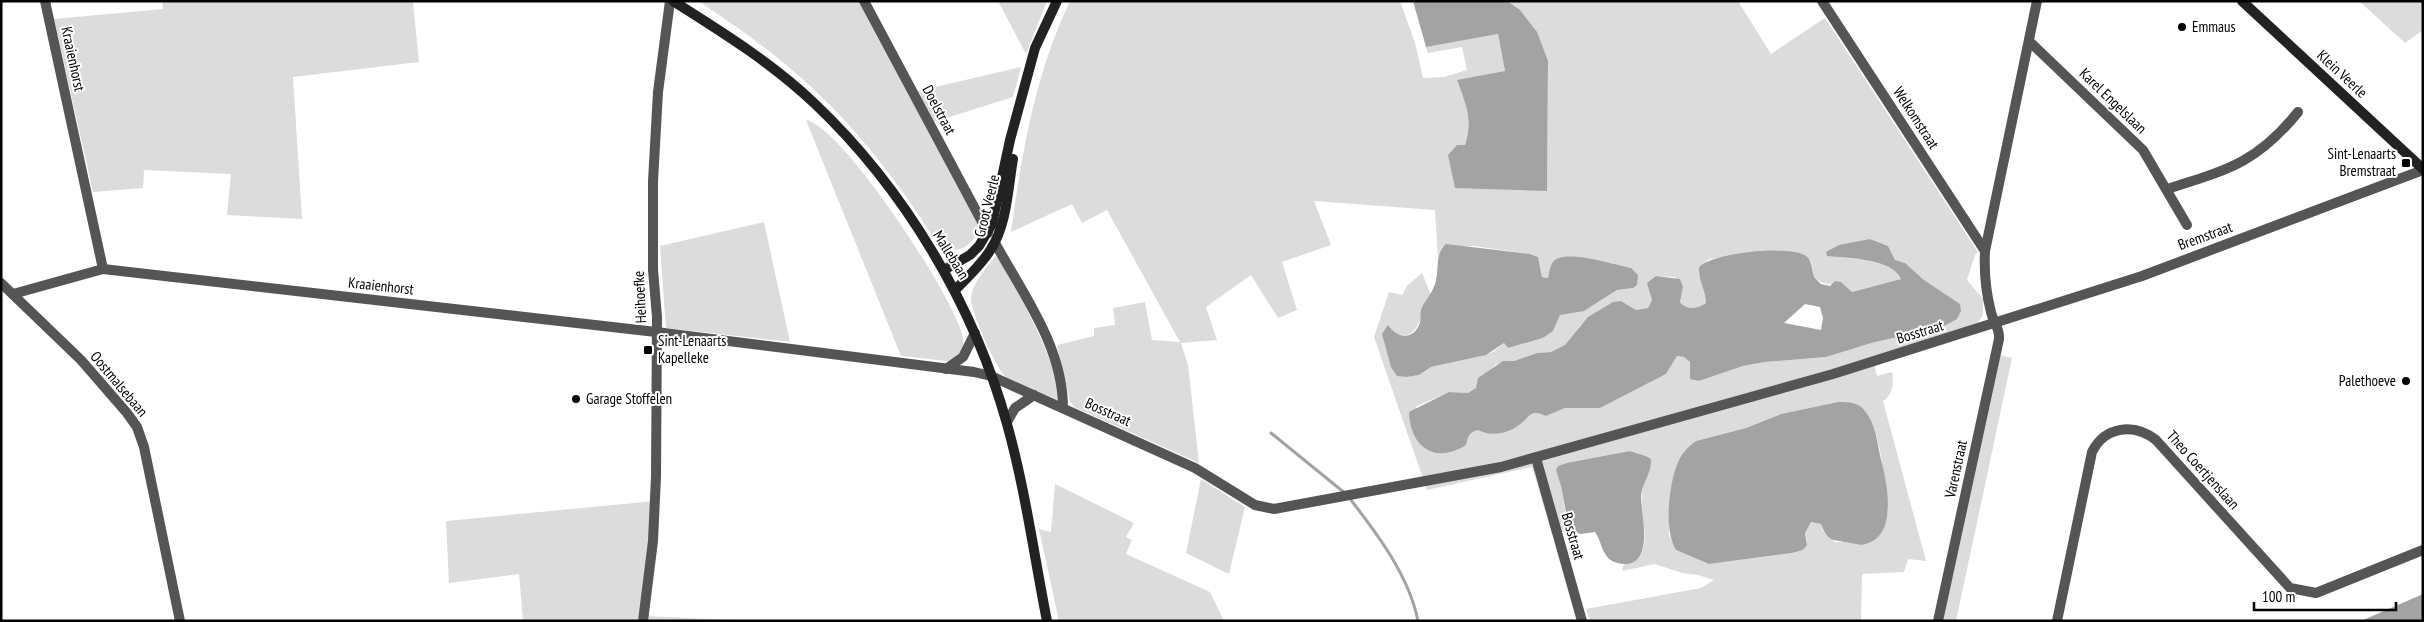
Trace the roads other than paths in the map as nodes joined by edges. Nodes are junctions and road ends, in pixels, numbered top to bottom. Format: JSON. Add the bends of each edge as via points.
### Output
{"nodes":[{"id":1,"x":46,"y":1,"type":"edge"},
{"id":2,"x":671,"y":1,"type":"edge"},
{"id":3,"x":864,"y":1,"type":"edge"},
{"id":4,"x":1058,"y":1,"type":"edge"},
{"id":5,"x":1822,"y":1,"type":"edge"},
{"id":6,"x":2037,"y":1,"type":"edge"},
{"id":7,"x":2242,"y":1,"type":"edge"},
{"id":8,"x":2029,"y":41,"type":"junction"},
{"id":9,"x":2298,"y":112,"type":"dead end"},
{"id":10,"x":1017,"y":116,"type":"junction"},
{"id":11,"x":2423,"y":170,"type":"edge"},
{"id":12,"x":2167,"y":189,"type":"junction"},
{"id":13,"x":2187,"y":225,"type":"dead end"},
{"id":14,"x":988,"y":233,"type":"junction"},
{"id":15,"x":994,"y":243,"type":"junction"},
{"id":16,"x":1984,"y":251,"type":"junction"},
{"id":17,"x":103,"y":269,"type":"junction"},
{"id":18,"x":944,"y":270,"type":"junction"},
{"id":19,"x":1,"y":283,"type":"edge"},
{"id":20,"x":955,"y":290,"type":"junction"},
{"id":21,"x":14,"y":294,"type":"junction"},
{"id":22,"x":1996,"y":324,"type":"junction"},
{"id":23,"x":656,"y":332,"type":"junction"},
{"id":24,"x":975,"y":333,"type":"junction"},
{"id":25,"x":946,"y":369,"type":"junction"},
{"id":26,"x":991,"y":376,"type":"junction"},
{"id":27,"x":1034,"y":395,"type":"junction"},
{"id":28,"x":1063,"y":408,"type":"junction"},
{"id":29,"x":1006,"y":422,"type":"junction"},
{"id":30,"x":1536,"y":458,"type":"junction"},
{"id":31,"x":2423,"y":550,"type":"edge"},
{"id":32,"x":180,"y":621,"type":"edge"},
{"id":33,"x":643,"y":621,"type":"edge"},
{"id":34,"x":1046,"y":621,"type":"edge"},
{"id":35,"x":1582,"y":621,"type":"edge"},
{"id":36,"x":1938,"y":621,"type":"edge"},
{"id":37,"x":2057,"y":621,"type":"edge"}],
"edges":[{"from":1,"to":17,"type":"street","name":"Kraaienhorst"},
{"from":2,"to":18,"type":"main road","name":"Mallebaan","via":[[745,47],[814,103],[861,153]]},
{"from":2,"to":23,"type":"street","name":"Heihoefke","via":[[658,92],[653,171]]},
{"from":3,"to":14,"type":"street","name":"Doelstraat"},
{"from":4,"to":10,"type":"main road","name":"Groot Veerle","via":[[1035,48]]},
{"from":5,"to":16,"type":"street","name":"Welkomstraat"},
{"from":6,"to":8,"type":"street"},
{"from":7,"to":11,"type":"main road","name":"Klein Veerle"},
{"from":8,"to":12,"type":"street","name":"Karel Engelslaan","via":[[2143,150]]},
{"from":8,"to":16,"type":"street"},
{"from":9,"to":12,"type":"street","via":[[2259,152],[2232,168]]},
{"from":10,"to":14,"type":"main road","name":"Groot Veerle"},
{"from":10,"to":15,"type":"main road","name":"Groot Veerle","via":[[1006,201]]},
{"from":11,"to":22,"type":"street","name":"Bremstraat","via":[[2142,276]]},
{"from":12,"to":13,"type":"street","name":"Karel Engelslaan"},
{"from":14,"to":18,"type":"main road","name":"Groot Veerle","via":[[970,255]]},
{"from":15,"to":20,"type":"main road","name":"Groot Veerle"},
{"from":15,"to":28,"type":"street","via":[[1052,348],[1063,387]]},
{"from":16,"to":22,"type":"street","via":[[1984,268]]},
{"from":17,"to":21,"type":"street","name":"Kraaienhorst"},
{"from":17,"to":23,"type":"street","name":"Kraaienhorst"},
{"from":18,"to":20,"type":"main road","name":"Mallebaan"},
{"from":19,"to":21,"type":"street","name":"Oostmalsebaan"},
{"from":20,"to":24,"type":"main road","name":"Mallebaan"},
{"from":21,"to":32,"type":"street","name":"Oostmalsebaan","via":[[81,360],[137,427],[144,447]]},
{"from":22,"to":30,"type":"street","name":"Bosstraat","via":[[1741,401]]},
{"from":22,"to":36,"type":"street","name":"Varenstraat","via":[[1999,339]]},
{"from":23,"to":25,"type":"street","name":"Bosstraat"},
{"from":23,"to":33,"type":"street","name":"Heihoefke","via":[[655,510]]},
{"from":24,"to":25,"type":"street","via":[[963,357]]},
{"from":24,"to":26,"type":"main road","name":"Mallebaan"},
{"from":25,"to":26,"type":"street","name":"Bosstraat"},
{"from":26,"to":27,"type":"street","name":"Bosstraat"},
{"from":26,"to":29,"type":"main road","name":"Mallebaan"},
{"from":27,"to":28,"type":"street","name":"Bosstraat"},
{"from":27,"to":29,"type":"street","via":[[1015,408]]},
{"from":28,"to":30,"type":"street","name":"Bosstraat","via":[[1196,468],[1255,505],[1274,509],[1418,484]]},
{"from":29,"to":34,"type":"main road","name":"Mallebaan"},
{"from":30,"to":35,"type":"street","name":"Bosstraat"},
{"from":31,"to":37,"type":"street","name":"Theo Coertjenslaan","via":[[2316,593],[2290,588],[2156,440],[2140,431],[2122,430],[2108,433],[2097,442],[2092,452]]}]}
